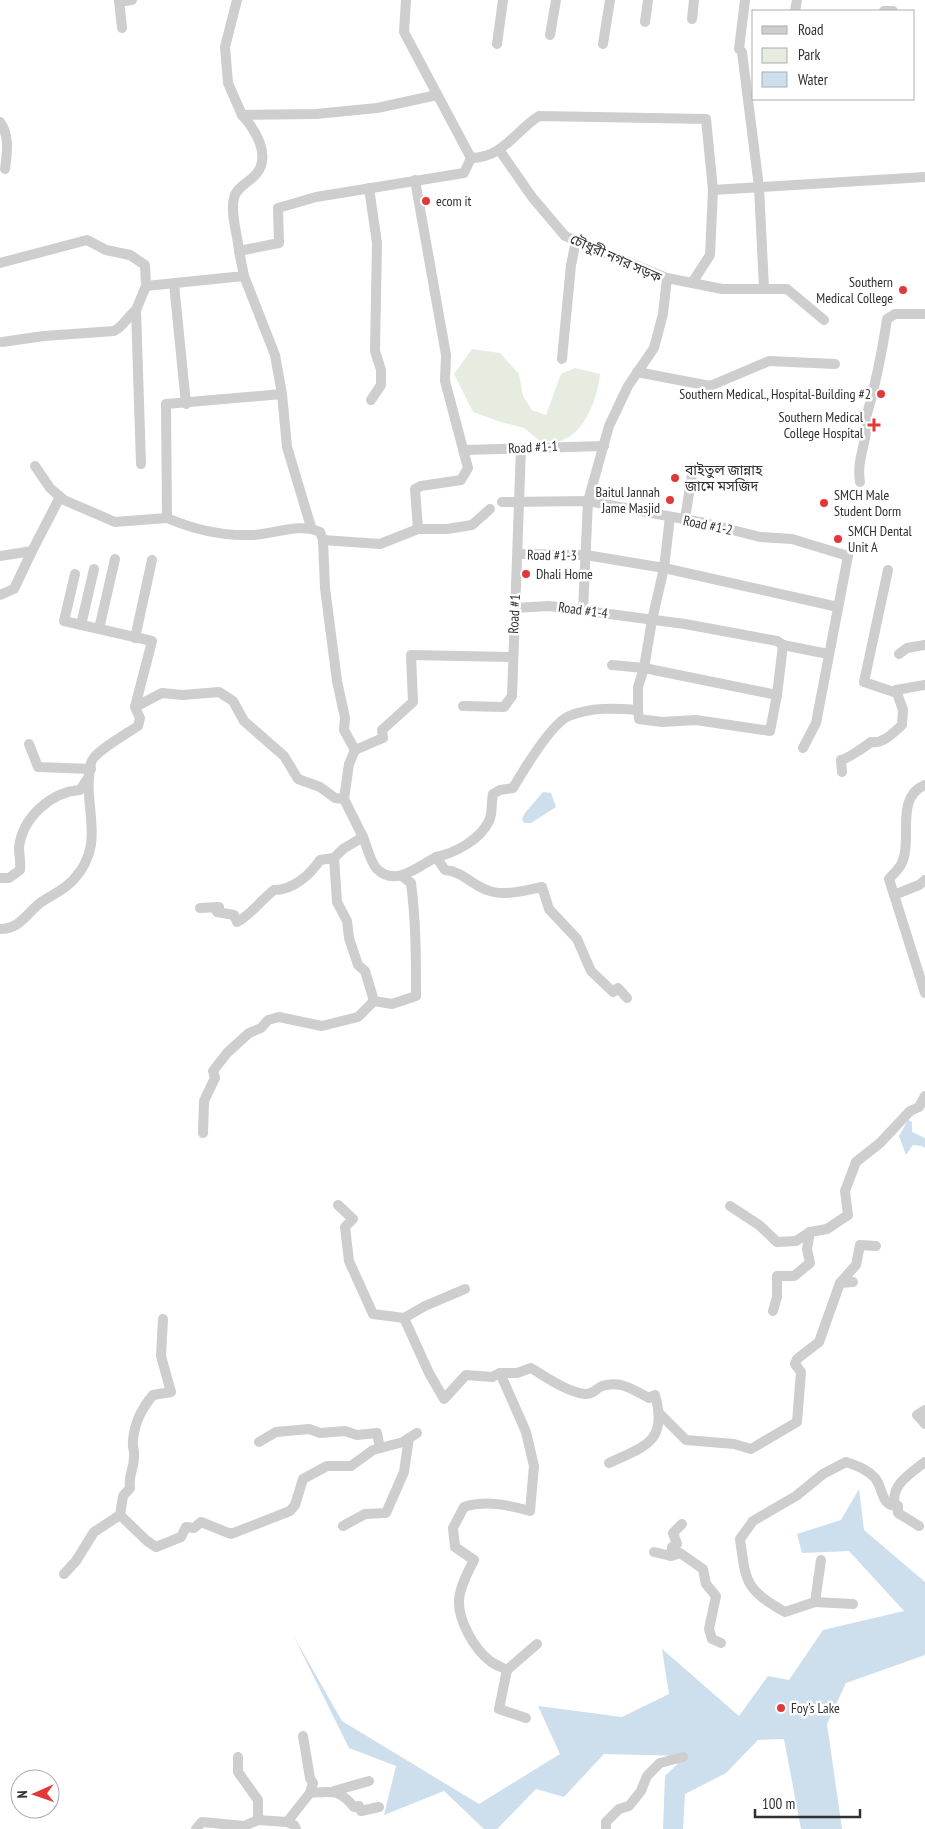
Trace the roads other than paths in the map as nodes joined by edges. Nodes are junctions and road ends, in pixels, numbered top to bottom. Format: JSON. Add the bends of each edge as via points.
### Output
{"nodes":[{"id":1,"x":132,"y":0,"type":"edge"},
{"id":2,"x":237,"y":0,"type":"edge"},
{"id":3,"x":406,"y":0,"type":"edge"},
{"id":4,"x":503,"y":0,"type":"edge"},
{"id":5,"x":556,"y":0,"type":"edge"},
{"id":6,"x":610,"y":0,"type":"edge"},
{"id":7,"x":648,"y":0,"type":"edge"},
{"id":8,"x":694,"y":0,"type":"edge"},
{"id":9,"x":745,"y":0,"type":"edge"},
{"id":10,"x":119,"y":1,"type":"edge"},
{"id":11,"x":692,"y":19,"type":"dead end"},
{"id":12,"x":645,"y":22,"type":"dead end"},
{"id":13,"x":122,"y":28,"type":"dead end"},
{"id":14,"x":550,"y":35,"type":"dead end"},
{"id":15,"x":497,"y":44,"type":"dead end"},
{"id":16,"x":603,"y":44,"type":"dead end"},
{"id":17,"x":437,"y":95,"type":"junction"},
{"id":18,"x":242,"y":116,"type":"junction"},
{"id":19,"x":0,"y":122,"type":"edge"},
{"id":20,"x":500,"y":151,"type":"junction"},
{"id":21,"x":471,"y":158,"type":"junction"},
{"id":22,"x":5,"y":169,"type":"dead end"},
{"id":23,"x":925,"y":177,"type":"edge"},
{"id":24,"x":415,"y":180,"type":"junction"},
{"id":25,"x":759,"y":187,"type":"junction"},
{"id":26,"x":369,"y":188,"type":"junction"},
{"id":27,"x":713,"y":190,"type":"junction"},
{"id":28,"x":576,"y":241,"type":"junction"},
{"id":29,"x":239,"y":252,"type":"junction"},
{"id":30,"x":0,"y":263,"type":"edge"},
{"id":31,"x":244,"y":276,"type":"junction"},
{"id":32,"x":667,"y":278,"type":"junction"},
{"id":33,"x":692,"y":283,"type":"junction"},
{"id":34,"x":174,"y":284,"type":"junction"},
{"id":35,"x":146,"y":286,"type":"junction"},
{"id":36,"x":764,"y":288,"type":"junction"},
{"id":37,"x":136,"y":310,"type":"junction"},
{"id":38,"x":925,"y":314,"type":"edge"},
{"id":39,"x":824,"y":320,"type":"dead end"},
{"id":40,"x":2,"y":342,"type":"dead end"},
{"id":41,"x":562,"y":359,"type":"dead end"},
{"id":42,"x":835,"y":364,"type":"dead end"},
{"id":43,"x":636,"y":372,"type":"junction"},
{"id":44,"x":282,"y":394,"type":"junction"},
{"id":45,"x":371,"y":400,"type":"dead end"},
{"id":46,"x":186,"y":404,"type":"junction"},
{"id":47,"x":604,"y":446,"type":"junction"},
{"id":48,"x":521,"y":448,"type":"junction"},
{"id":49,"x":463,"y":450,"type":"junction"},
{"id":50,"x":141,"y":464,"type":"dead end"},
{"id":51,"x":35,"y":466,"type":"dead end"},
{"id":52,"x":703,"y":471,"type":"dead end"},
{"id":53,"x":860,"y":482,"type":"dead end"},
{"id":54,"x":60,"y":497,"type":"junction"},
{"id":55,"x":588,"y":501,"type":"junction"},
{"id":56,"x":502,"y":502,"type":"dead end"},
{"id":57,"x":520,"y":502,"type":"junction"},
{"id":58,"x":490,"y":509,"type":"dead end"},
{"id":59,"x":670,"y":517,"type":"junction"},
{"id":60,"x":167,"y":518,"type":"junction"},
{"id":61,"x":685,"y":519,"type":"junction"},
{"id":62,"x":311,"y":527,"type":"junction"},
{"id":63,"x":418,"y":529,"type":"junction"},
{"id":64,"x":323,"y":540,"type":"junction"},
{"id":65,"x":32,"y":551,"type":"junction"},
{"id":66,"x":518,"y":554,"type":"junction"},
{"id":67,"x":586,"y":555,"type":"junction"},
{"id":68,"x":0,"y":556,"type":"edge"},
{"id":69,"x":115,"y":559,"type":"dead end"},
{"id":70,"x":152,"y":560,"type":"dead end"},
{"id":71,"x":664,"y":568,"type":"junction"},
{"id":72,"x":94,"y":569,"type":"dead end"},
{"id":73,"x":888,"y":570,"type":"dead end"},
{"id":74,"x":75,"y":574,"type":"dead end"},
{"id":75,"x":0,"y":596,"type":"edge"},
{"id":76,"x":838,"y":607,"type":"junction"},
{"id":77,"x":515,"y":608,"type":"junction"},
{"id":78,"x":583,"y":611,"type":"junction"},
{"id":79,"x":652,"y":620,"type":"junction"},
{"id":80,"x":81,"y":625,"type":"junction"},
{"id":81,"x":98,"y":629,"type":"junction"},
{"id":82,"x":135,"y":638,"type":"junction"},
{"id":83,"x":783,"y":645,"type":"junction"},
{"id":84,"x":925,"y":645,"type":"edge"},
{"id":85,"x":828,"y":654,"type":"junction"},
{"id":86,"x":899,"y":654,"type":"dead end"},
{"id":87,"x":512,"y":657,"type":"junction"},
{"id":88,"x":612,"y":665,"type":"dead end"},
{"id":89,"x":644,"y":668,"type":"junction"},
{"id":90,"x":925,"y":685,"type":"edge"},
{"id":91,"x":897,"y":693,"type":"junction"},
{"id":92,"x":777,"y":695,"type":"junction"},
{"id":93,"x":463,"y":706,"type":"dead end"},
{"id":94,"x":135,"y":707,"type":"junction"},
{"id":95,"x":638,"y":710,"type":"junction"},
{"id":96,"x":30,"y":744,"type":"dead end"},
{"id":97,"x":803,"y":748,"type":"dead end"},
{"id":98,"x":355,"y":750,"type":"junction"},
{"id":99,"x":842,"y":772,"type":"dead end"},
{"id":100,"x":89,"y":774,"type":"junction"},
{"id":101,"x":925,"y":785,"type":"edge"},
{"id":102,"x":344,"y":799,"type":"junction"},
{"id":103,"x":363,"y":837,"type":"junction"},
{"id":104,"x":436,"y":857,"type":"junction"},
{"id":105,"x":334,"y":858,"type":"junction"},
{"id":106,"x":402,"y":876,"type":"junction"},
{"id":107,"x":0,"y":878,"type":"edge"},
{"id":108,"x":925,"y":880,"type":"edge"},
{"id":109,"x":894,"y":895,"type":"junction"},
{"id":110,"x":200,"y":908,"type":"dead end"},
{"id":111,"x":0,"y":929,"type":"edge"},
{"id":112,"x":925,"y":993,"type":"edge"},
{"id":113,"x":627,"y":998,"type":"dead end"},
{"id":114,"x":374,"y":1001,"type":"junction"},
{"id":115,"x":925,"y":1096,"type":"edge"},
{"id":116,"x":203,"y":1133,"type":"dead end"},
{"id":117,"x":338,"y":1205,"type":"dead end"},
{"id":118,"x":730,"y":1206,"type":"dead end"},
{"id":119,"x":810,"y":1232,"type":"junction"},
{"id":120,"x":876,"y":1246,"type":"dead end"},
{"id":121,"x":840,"y":1282,"type":"junction"},
{"id":122,"x":854,"y":1282,"type":"dead end"},
{"id":123,"x":465,"y":1290,"type":"dead end"},
{"id":124,"x":772,"y":1311,"type":"dead end"},
{"id":125,"x":404,"y":1318,"type":"junction"},
{"id":126,"x":163,"y":1320,"type":"dead end"},
{"id":127,"x":500,"y":1372,"type":"junction"},
{"id":128,"x":925,"y":1410,"type":"edge"},
{"id":129,"x":660,"y":1414,"type":"junction"},
{"id":130,"x":925,"y":1424,"type":"edge"},
{"id":131,"x":259,"y":1442,"type":"dead end"},
{"id":132,"x":380,"y":1448,"type":"junction"},
{"id":133,"x":925,"y":1462,"type":"edge"},
{"id":134,"x":609,"y":1463,"type":"dead end"},
{"id":135,"x":898,"y":1506,"type":"junction"},
{"id":136,"x":120,"y":1515,"type":"junction"},
{"id":137,"x":682,"y":1524,"type":"dead end"},
{"id":138,"x":343,"y":1526,"type":"dead end"},
{"id":139,"x":919,"y":1526,"type":"dead end"},
{"id":140,"x":654,"y":1552,"type":"dead end"},
{"id":141,"x":671,"y":1556,"type":"junction"},
{"id":142,"x":820,"y":1560,"type":"dead end"},
{"id":143,"x":64,"y":1574,"type":"dead end"},
{"id":144,"x":815,"y":1602,"type":"junction"},
{"id":145,"x":853,"y":1604,"type":"dead end"},
{"id":146,"x":721,"y":1643,"type":"dead end"},
{"id":147,"x":537,"y":1644,"type":"dead end"},
{"id":148,"x":507,"y":1670,"type":"junction"},
{"id":149,"x":526,"y":1718,"type":"dead end"},
{"id":150,"x":303,"y":1736,"type":"dead end"},
{"id":151,"x":238,"y":1757,"type":"dead end"},
{"id":152,"x":683,"y":1757,"type":"dead end"},
{"id":153,"x":369,"y":1781,"type":"dead end"},
{"id":154,"x":334,"y":1791,"type":"junction"},
{"id":155,"x":310,"y":1793,"type":"junction"},
{"id":156,"x":379,"y":1807,"type":"dead end"},
{"id":157,"x":258,"y":1820,"type":"junction"},
{"id":158,"x":287,"y":1822,"type":"junction"},
{"id":159,"x":196,"y":1829,"type":"edge"},
{"id":160,"x":296,"y":1829,"type":"edge"},
{"id":161,"x":606,"y":1829,"type":"edge"}],
"edges":[{"from":1,"to":10,"type":"street"},
{"from":2,"to":18,"type":"street","via":[[225,47],[228,83]]},
{"from":3,"to":17,"type":"street","via":[[404,32]]},
{"from":4,"to":15,"type":"street"},
{"from":5,"to":14,"type":"street"},
{"from":6,"to":16,"type":"street"},
{"from":7,"to":12,"type":"street"},
{"from":8,"to":11,"type":"street"},
{"from":9,"to":25,"type":"street","via":[[740,51]]},
{"from":10,"to":13,"type":"street"},
{"from":17,"to":18,"type":"street","via":[[377,108]]},
{"from":17,"to":21,"type":"street"},
{"from":18,"to":29,"type":"street","via":[[260,140],[262,151],[257,173],[234,195],[232,204]]},
{"from":19,"to":22,"type":"street","via":[[4,127],[8,151]]},
{"from":20,"to":21,"type":"street","via":[[483,158]]},
{"from":20,"to":27,"type":"street","via":[[539,116],[706,119]]},
{"from":20,"to":28,"type":"street","name":"চৌধুরী নগর সড়ক","via":[[532,197],[565,236]]},
{"from":21,"to":24,"type":"street","via":[[464,173]]},
{"from":23,"to":25,"type":"street"},
{"from":24,"to":26,"type":"street"},
{"from":24,"to":49,"type":"street","via":[[446,356],[445,381]]},
{"from":25,"to":27,"type":"street"},
{"from":25,"to":36,"type":"street"},
{"from":26,"to":29,"type":"street","via":[[316,197],[278,208],[279,243]]},
{"from":26,"to":45,"type":"street","via":[[378,243],[374,294],[375,351],[381,370],[380,385]]},
{"from":27,"to":33,"type":"street","via":[[710,255]]},
{"from":28,"to":32,"type":"street","name":"চৌধুরী নগর সড়ক"},
{"from":28,"to":41,"type":"street","via":[[570,265]]},
{"from":29,"to":31,"type":"street"},
{"from":30,"to":35,"type":"street","via":[[87,240],[106,250],[130,255],[145,265]]},
{"from":31,"to":34,"type":"street"},
{"from":31,"to":44,"type":"street","via":[[275,355]]},
{"from":32,"to":33,"type":"street"},
{"from":32,"to":43,"type":"street","name":"চৌধুরী নগর সড়ক","via":[[664,314],[654,348]]},
{"from":33,"to":36,"type":"street","via":[[722,289]]},
{"from":34,"to":35,"type":"street"},
{"from":34,"to":46,"type":"street"},
{"from":35,"to":37,"type":"street"},
{"from":36,"to":39,"type":"street","via":[[787,289]]},
{"from":37,"to":40,"type":"street","via":[[122,327],[114,331]]},
{"from":37,"to":50,"type":"street"},
{"from":38,"to":53,"type":"street","via":[[895,314],[887,320],[858,467]]},
{"from":42,"to":43,"type":"street","via":[[769,361],[710,386]]},
{"from":43,"to":47,"type":"street","name":"চৌধুরী নগর সড়ক","via":[[609,426]]},
{"from":44,"to":46,"type":"street"},
{"from":44,"to":62,"type":"street","via":[[287,447]]},
{"from":46,"to":60,"type":"street","via":[[166,404]]},
{"from":47,"to":48,"type":"street","name":"Road #1-1"},
{"from":47,"to":55,"type":"street","name":"চৌধুরী নগর সড়ক"},
{"from":48,"to":49,"type":"street","name":"Road #1-1"},
{"from":48,"to":57,"type":"street","name":"Road #1"},
{"from":49,"to":63,"type":"street","via":[[468,468],[461,480],[415,489]]},
{"from":51,"to":54,"type":"street"},
{"from":52,"to":61,"type":"street","via":[[693,468]]},
{"from":54,"to":60,"type":"street","via":[[115,522]]},
{"from":54,"to":65,"type":"street"},
{"from":55,"to":57,"type":"street"},
{"from":55,"to":59,"type":"street"},
{"from":55,"to":67,"type":"street","name":"চৌধুরী নগর সড়ক"},
{"from":56,"to":57,"type":"street"},
{"from":57,"to":66,"type":"street","name":"Road #1"},
{"from":58,"to":63,"type":"street","via":[[472,525]]},
{"from":59,"to":61,"type":"street","name":"Road #1-2"},
{"from":59,"to":71,"type":"street","name":"Road #1-2"},
{"from":60,"to":62,"type":"street","via":[[219,535],[254,535]]},
{"from":61,"to":76,"type":"street","name":"Road #1-2","via":[[760,537],[792,539],[848,556]]},
{"from":62,"to":64,"type":"street","via":[[320,532]]},
{"from":63,"to":64,"type":"street","via":[[380,544]]},
{"from":64,"to":98,"type":"street","via":[[325,588],[345,718],[344,730]]},
{"from":65,"to":68,"type":"street"},
{"from":65,"to":75,"type":"street","via":[[14,589]]},
{"from":66,"to":67,"type":"street","name":"Road #1-3"},
{"from":66,"to":77,"type":"street","name":"Road #1"},
{"from":67,"to":71,"type":"street","name":"Road #1-3"},
{"from":67,"to":78,"type":"street","name":"চৌধুরী নগর সড়ক"},
{"from":69,"to":81,"type":"street"},
{"from":70,"to":82,"type":"street"},
{"from":71,"to":76,"type":"street","name":"Road #1-3"},
{"from":71,"to":79,"type":"street","name":"Road #1-2"},
{"from":72,"to":80,"type":"street"},
{"from":73,"to":91,"type":"street","via":[[864,682]]},
{"from":74,"to":80,"type":"street","via":[[64,620]]},
{"from":76,"to":85,"type":"street"},
{"from":77,"to":78,"type":"street","name":"Road #1-4","via":[[549,606]]},
{"from":77,"to":87,"type":"street","name":"Road #1"},
{"from":78,"to":79,"type":"street","name":"Road #1-4"},
{"from":79,"to":83,"type":"street","name":"Road #1-4","via":[[777,641]]},
{"from":79,"to":89,"type":"street","name":"Road #1-2"},
{"from":80,"to":81,"type":"street"},
{"from":81,"to":82,"type":"street"},
{"from":82,"to":94,"type":"street","via":[[152,641]]},
{"from":83,"to":85,"type":"street","name":"Road #1-4"},
{"from":83,"to":92,"type":"street"},
{"from":84,"to":86,"type":"street","via":[[907,648]]},
{"from":85,"to":97,"type":"street","via":[[816,723]]},
{"from":87,"to":93,"type":"street","name":"Road #1","via":[[512,696],[504,707]]},
{"from":87,"to":98,"type":"street","via":[[411,655],[413,702],[382,730],[383,738]]},
{"from":88,"to":89,"type":"street"},
{"from":89,"to":92,"type":"street"},
{"from":89,"to":95,"type":"street","name":"Road #1-2","via":[[638,687]]},
{"from":90,"to":91,"type":"street","via":[[896,690]]},
{"from":91,"to":99,"type":"street","via":[[903,710],[902,725],[886,738],[877,743],[870,742],[849,758],[841,760]]},
{"from":92,"to":95,"type":"street","via":[[770,731],[696,720],[662,722],[639,719]]},
{"from":94,"to":100,"type":"street","via":[[140,718],[138,726],[91,761]]},
{"from":94,"to":102,"type":"street","via":[[162,693],[183,696],[219,692],[233,701],[244,721],[284,756],[298,779],[320,787],[335,798]]},
{"from":95,"to":104,"type":"street","via":[[609,707],[568,716],[547,735],[513,788],[493,794],[486,826],[452,853]]},
{"from":96,"to":100,"type":"street","via":[[38,767]]},
{"from":98,"to":102,"type":"street","via":[[349,764]]},
{"from":100,"to":107,"type":"street","via":[[80,790],[67,791],[49,799],[30,820],[19,848],[20,870],[9,878]]},
{"from":100,"to":111,"type":"street","via":[[93,844],[88,860],[74,880],[39,904],[24,921]]},
{"from":101,"to":109,"type":"street","via":[[918,788],[910,800],[905,822],[904,856],[900,867],[889,879]]},
{"from":102,"to":103,"type":"street"},
{"from":103,"to":105,"type":"street"},
{"from":103,"to":106,"type":"street","via":[[376,868],[389,876]]},
{"from":104,"to":106,"type":"street"},
{"from":104,"to":113,"type":"street","via":[[445,870],[454,871],[488,891],[513,892],[542,887],[549,909],[578,939],[591,971],[613,992],[618,988]]},
{"from":105,"to":110,"type":"street","via":[[320,860],[311,874],[284,890],[274,890],[237,922],[234,916],[217,912],[220,907]]},
{"from":105,"to":114,"type":"street","via":[[337,902],[347,921],[358,965],[365,971]]},
{"from":106,"to":114,"type":"street","via":[[411,883],[417,952],[416,996],[392,1004]]},
{"from":108,"to":109,"type":"street"},
{"from":109,"to":112,"type":"street"},
{"from":114,"to":116,"type":"street","via":[[358,1017],[322,1026],[279,1017],[268,1020],[261,1028],[249,1033],[212,1071],[215,1078],[204,1102]]},
{"from":115,"to":119,"type":"street","via":[[919,1107],[910,1111],[880,1143],[856,1162],[845,1191],[848,1215],[827,1229]]},
{"from":117,"to":125,"type":"street","via":[[353,1220],[345,1227],[350,1261],[373,1314]]},
{"from":118,"to":119,"type":"street","via":[[759,1225],[776,1242],[796,1241]]},
{"from":119,"to":124,"type":"street","via":[[807,1249],[810,1264],[794,1276],[777,1276],[777,1297]]},
{"from":120,"to":121,"type":"street","via":[[860,1245],[856,1265]]},
{"from":121,"to":122,"type":"street"},
{"from":121,"to":129,"type":"street","via":[[819,1342],[795,1364],[801,1372],[798,1422],[752,1449],[734,1444],[686,1440]]},
{"from":123,"to":125,"type":"street"},
{"from":125,"to":127,"type":"street","via":[[444,1399],[466,1375],[492,1377]]},
{"from":126,"to":136,"type":"street","via":[[160,1356],[172,1392],[153,1395],[135,1427],[134,1458],[128,1477],[130,1488],[123,1496]]},
{"from":127,"to":129,"type":"street","via":[[517,1373],[531,1368],[584,1394],[618,1383],[649,1398],[655,1395]]},
{"from":127,"to":148,"type":"street","via":[[526,1432],[534,1466],[530,1511],[476,1503],[464,1507],[453,1528],[455,1547],[474,1560],[459,1599],[460,1614],[475,1644],[490,1661]]},
{"from":128,"to":130,"type":"street","via":[[917,1415]]},
{"from":129,"to":134,"type":"street","via":[[657,1434],[640,1449]]},
{"from":131,"to":132,"type":"street","via":[[276,1432],[309,1429],[320,1433],[377,1433]]},
{"from":132,"to":136,"type":"street","via":[[350,1466],[327,1466],[303,1479],[296,1506],[290,1511],[231,1534],[201,1522],[194,1528],[186,1527],[181,1537],[156,1547]]},
{"from":132,"to":138,"type":"street","via":[[403,1442],[413,1435],[404,1472],[386,1513],[366,1514]]},
{"from":133,"to":135,"type":"street","via":[[899,1484],[894,1499]]},
{"from":135,"to":139,"type":"street","via":[[898,1513]]},
{"from":135,"to":144,"type":"street","via":[[884,1501],[875,1478],[846,1462],[753,1521],[740,1539],[746,1581],[760,1598],[785,1612]]},
{"from":136,"to":143,"type":"street","via":[[94,1532]]},
{"from":137,"to":141,"type":"street","via":[[673,1533],[677,1544],[672,1547]]},
{"from":140,"to":141,"type":"street"},
{"from":141,"to":146,"type":"street","via":[[680,1553],[703,1569],[706,1584],[716,1596],[709,1629],[712,1639]]},
{"from":142,"to":144,"type":"street"},
{"from":144,"to":145,"type":"street"},
{"from":147,"to":148,"type":"street"},
{"from":148,"to":149,"type":"street","via":[[499,1709]]},
{"from":150,"to":155,"type":"street","via":[[313,1784]]},
{"from":151,"to":157,"type":"street","via":[[238,1772],[258,1800]]},
{"from":152,"to":161,"type":"street","via":[[660,1763],[647,1776],[641,1791],[629,1806],[618,1809],[606,1822]]},
{"from":153,"to":154,"type":"street"},
{"from":154,"to":155,"type":"street"},
{"from":154,"to":156,"type":"street","via":[[345,1796],[354,1807],[359,1806],[361,1811]]},
{"from":155,"to":158,"type":"street"},
{"from":157,"to":158,"type":"street"},
{"from":157,"to":159,"type":"street","via":[[244,1826],[202,1822]]},
{"from":158,"to":160,"type":"street"}]}
